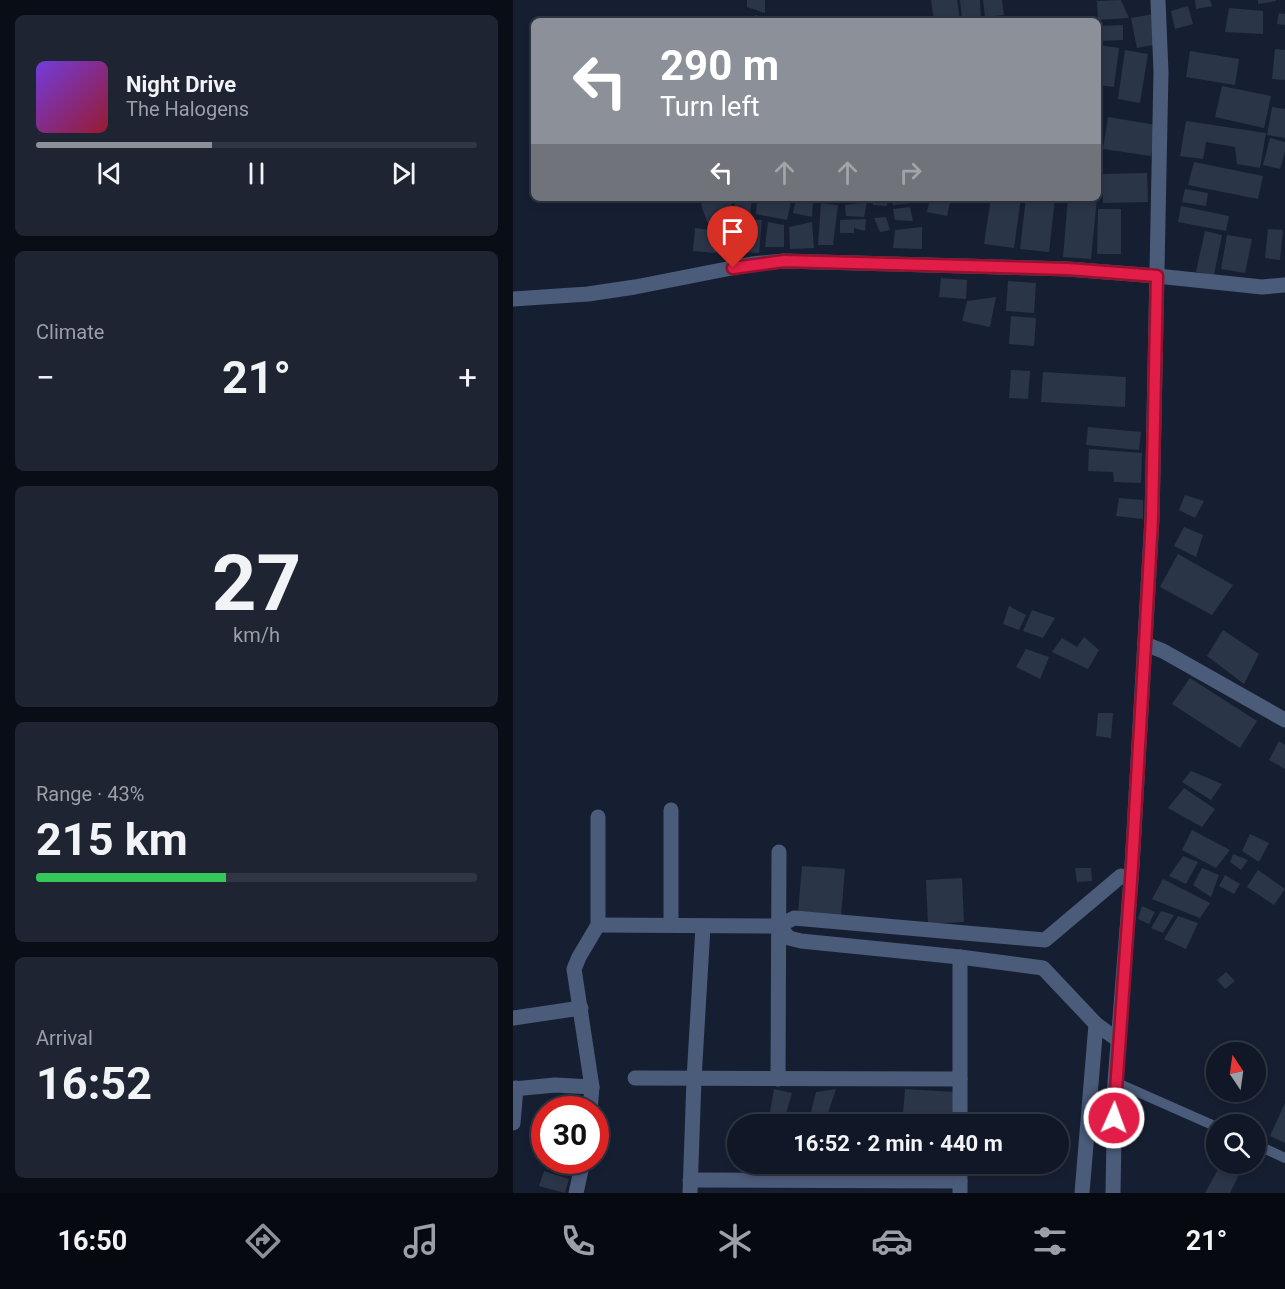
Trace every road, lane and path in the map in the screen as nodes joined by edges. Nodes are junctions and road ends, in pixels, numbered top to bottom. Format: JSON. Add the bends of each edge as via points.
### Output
{"nodes":[{"id":1,"x":1158,"y":0,"type":"edge"},
{"id":2,"x":1157,"y":276,"type":"junction"},
{"id":3,"x":1285,"y":285,"type":"edge"},
{"id":4,"x":513,"y":299,"type":"edge"},
{"id":5,"x":1145,"y":644,"type":"junction"},
{"id":6,"x":1285,"y":720,"type":"edge"},
{"id":7,"x":671,"y":810,"type":"dead end"},
{"id":8,"x":598,"y":817,"type":"dead end"},
{"id":9,"x":779,"y":852,"type":"dead end"},
{"id":10,"x":1121,"y":876,"type":"dead end"},
{"id":11,"x":671,"y":925,"type":"junction"},
{"id":12,"x":779,"y":926,"type":"junction"},
{"id":13,"x":703,"y":927,"type":"junction"},
{"id":14,"x":595,"y":931,"type":"junction"},
{"id":15,"x":1045,"y":940,"type":"junction"},
{"id":16,"x":960,"y":957,"type":"junction"},
{"id":17,"x":1043,"y":968,"type":"junction"},
{"id":18,"x":581,"y":1008,"type":"junction"},
{"id":19,"x":513,"y":1018,"type":"edge"},
{"id":20,"x":1096,"y":1024,"type":"junction"},
{"id":21,"x":1118,"y":1040,"type":"junction"},
{"id":22,"x":635,"y":1078,"type":"dead end"},
{"id":23,"x":694,"y":1079,"type":"junction"},
{"id":24,"x":778,"y":1079,"type":"junction"},
{"id":25,"x":960,"y":1079,"type":"junction"},
{"id":26,"x":1115,"y":1082,"type":"junction"},
{"id":27,"x":592,"y":1087,"type":"junction"},
{"id":28,"x":515,"y":1088,"type":"edge"},
{"id":29,"x":591,"y":1096,"type":"edge"},
{"id":30,"x":960,"y":1114,"type":"edge"},
{"id":31,"x":1206,"y":1122,"type":"edge"},
{"id":32,"x":513,"y":1123,"type":"edge"},
{"id":33,"x":1266,"y":1149,"type":"edge"},
{"id":34,"x":1285,"y":1158,"type":"edge"},
{"id":35,"x":580,"y":1174,"type":"edge"},
{"id":36,"x":690,"y":1186,"type":"edge"},
{"id":37,"x":960,"y":1187,"type":"edge"},
{"id":38,"x":576,"y":1193,"type":"edge"},
{"id":39,"x":1082,"y":1193,"type":"edge"},
{"id":40,"x":1113,"y":1193,"type":"edge"}],
"edges":[{"from":1,"to":2,"type":"street","via":[[1161,72]]},
{"from":2,"to":3,"type":"street","via":[[1262,287]]},
{"from":2,"to":4,"type":"street","via":[[1056,268],[784,261],[588,294]]},
{"from":2,"to":5,"type":"street"},
{"from":5,"to":6,"type":"street"},
{"from":5,"to":21,"type":"street"},
{"from":7,"to":11,"type":"street"},
{"from":8,"to":14,"type":"street"},
{"from":9,"to":12,"type":"street"},
{"from":10,"to":15,"type":"street"},
{"from":11,"to":13,"type":"street"},
{"from":11,"to":14,"type":"street"},
{"from":12,"to":13,"type":"street"},
{"from":12,"to":15,"type":"street","via":[[794,918]]},
{"from":12,"to":16,"type":"street","via":[[789,938],[801,941]]},
{"from":12,"to":24,"type":"street"},
{"from":13,"to":23,"type":"street"},
{"from":14,"to":18,"type":"street","via":[[574,969]]},
{"from":15,"to":17,"type":"street"},
{"from":16,"to":17,"type":"street"},
{"from":16,"to":25,"type":"street"},
{"from":17,"to":20,"type":"street"},
{"from":18,"to":19,"type":"street"},
{"from":18,"to":27,"type":"street"},
{"from":20,"to":21,"type":"street"},
{"from":20,"to":39,"type":"street"},
{"from":21,"to":26,"type":"street"},
{"from":22,"to":23,"type":"street"},
{"from":23,"to":24,"type":"street"},
{"from":23,"to":36,"type":"street"},
{"from":24,"to":25,"type":"street"},
{"from":25,"to":30,"type":"street"},
{"from":26,"to":31,"type":"lane"},
{"from":26,"to":40,"type":"street"},
{"from":27,"to":28,"type":"street"},
{"from":27,"to":29,"type":"street"},
{"from":28,"to":32,"type":"street"},
{"from":33,"to":34,"type":"lane"},
{"from":35,"to":38,"type":"street"},
{"from":36,"to":37,"type":"street"}]}
